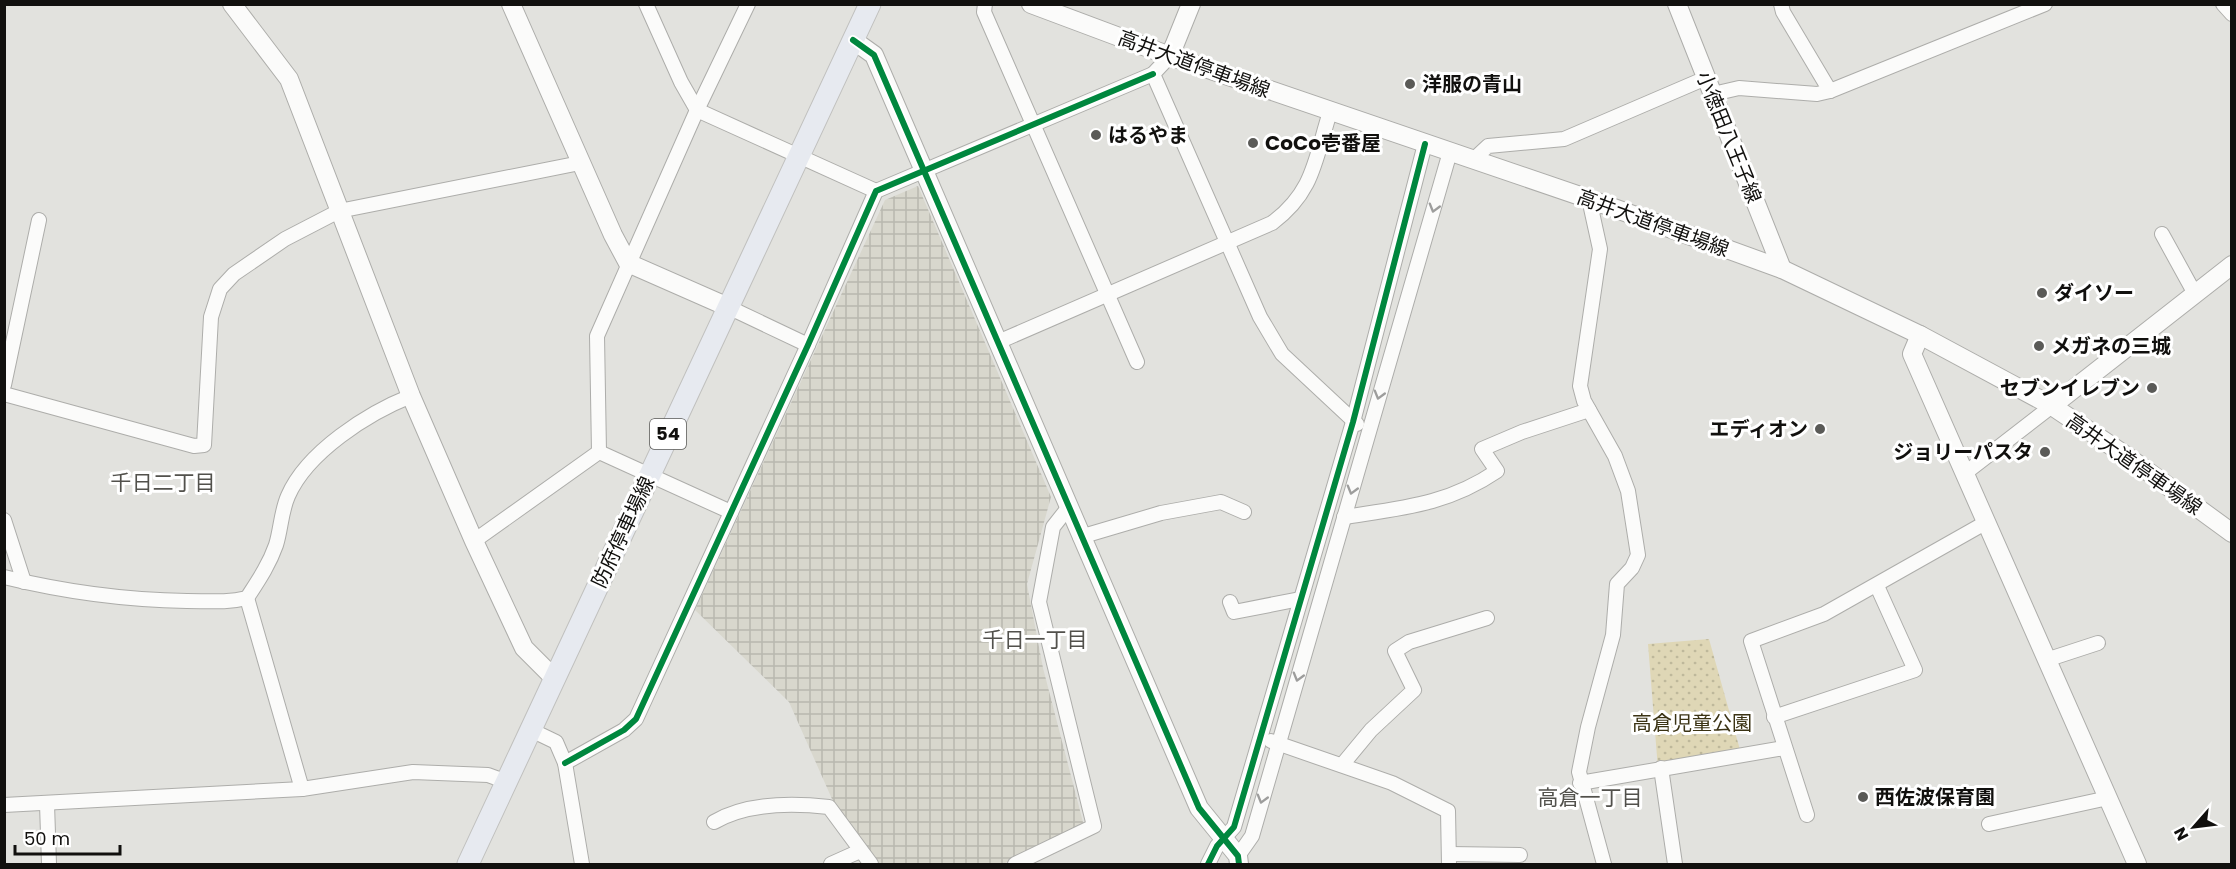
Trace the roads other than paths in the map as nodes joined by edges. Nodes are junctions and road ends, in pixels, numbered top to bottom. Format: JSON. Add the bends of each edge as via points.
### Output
{"nodes":[{"id":1,"x":232,"y":4,"type":"edge"},
{"id":2,"x":511,"y":4,"type":"edge"},
{"id":3,"x":646,"y":4,"type":"edge"},
{"id":4,"x":748,"y":4,"type":"edge"},
{"id":5,"x":870,"y":4,"type":"edge"},
{"id":6,"x":985,"y":4,"type":"edge"},
{"id":7,"x":1031,"y":4,"type":"edge"},
{"id":8,"x":1191,"y":4,"type":"edge"},
{"id":9,"x":1677,"y":4,"type":"edge"},
{"id":10,"x":1781,"y":4,"type":"edge"},
{"id":11,"x":2046,"y":4,"type":"edge"},
{"id":12,"x":2223,"y":4,"type":"edge"},
{"id":13,"x":2232,"y":14,"type":"edge"},
{"id":14,"x":853,"y":40,"type":"junction"},
{"id":15,"x":1170,"y":56,"type":"junction"},
{"id":16,"x":1153,"y":74,"type":"junction"},
{"id":17,"x":1709,"y":86,"type":"junction"},
{"id":18,"x":1830,"y":91,"type":"junction"},
{"id":19,"x":697,"y":110,"type":"junction"},
{"id":20,"x":1330,"y":112,"type":"junction"},
{"id":21,"x":1033,"y":125,"type":"junction"},
{"id":22,"x":1425,"y":144,"type":"junction"},
{"id":23,"x":1450,"y":152,"type":"junction"},
{"id":24,"x":797,"y":157,"type":"junction"},
{"id":25,"x":1473,"y":160,"type":"junction"},
{"id":26,"x":580,"y":163,"type":"junction"},
{"id":27,"x":922,"y":171,"type":"junction"},
{"id":28,"x":876,"y":191,"type":"junction"},
{"id":29,"x":1589,"y":199,"type":"junction"},
{"id":30,"x":339,"y":212,"type":"junction"},
{"id":31,"x":39,"y":220,"type":"dead end"},
{"id":32,"x":2162,"y":234,"type":"dead end"},
{"id":33,"x":1228,"y":244,"type":"junction"},
{"id":34,"x":628,"y":263,"type":"junction"},
{"id":35,"x":2232,"y":265,"type":"edge"},
{"id":36,"x":1782,"y":269,"type":"junction"},
{"id":37,"x":1108,"y":294,"type":"junction"},
{"id":38,"x":2194,"y":294,"type":"junction"},
{"id":39,"x":728,"y":307,"type":"junction"},
{"id":40,"x":1920,"y":335,"type":"junction"},
{"id":41,"x":998,"y":342,"type":"junction"},
{"id":42,"x":808,"y":345,"type":"junction"},
{"id":43,"x":1137,"y":362,"type":"dead end"},
{"id":44,"x":5,"y":381,"type":"edge"},
{"id":45,"x":4,"y":394,"type":"edge"},
{"id":46,"x":411,"y":396,"type":"junction"},
{"id":47,"x":2052,"y":406,"type":"junction"},
{"id":48,"x":1589,"y":410,"type":"junction"},
{"id":49,"x":1353,"y":422,"type":"junction"},
{"id":50,"x":1368,"y":434,"type":"junction"},
{"id":51,"x":599,"y":452,"type":"junction"},
{"id":52,"x":1964,"y":474,"type":"junction"},
{"id":53,"x":649,"y":475,"type":"junction"},
{"id":54,"x":1068,"y":508,"type":"junction"},
{"id":55,"x":730,"y":512,"type":"junction"},
{"id":56,"x":1244,"y":512,"type":"dead end"},
{"id":57,"x":1344,"y":517,"type":"junction"},
{"id":58,"x":4,"y":520,"type":"edge"},
{"id":59,"x":1985,"y":523,"type":"junction"},
{"id":60,"x":2232,"y":533,"type":"edge"},
{"id":61,"x":1080,"y":537,"type":"junction"},
{"id":62,"x":474,"y":541,"type":"junction"},
{"id":63,"x":4,"y":577,"type":"edge"},
{"id":64,"x":24,"y":582,"type":"junction"},
{"id":65,"x":1877,"y":586,"type":"junction"},
{"id":66,"x":247,"y":598,"type":"junction"},
{"id":67,"x":1300,"y":598,"type":"junction"},
{"id":68,"x":1230,"y":602,"type":"dead end"},
{"id":69,"x":1488,"y":618,"type":"dead end"},
{"id":70,"x":2098,"y":643,"type":"dead end"},
{"id":71,"x":2046,"y":660,"type":"junction"},
{"id":72,"x":555,"y":679,"type":"junction"},
{"id":73,"x":1774,"y":717,"type":"junction"},
{"id":74,"x":531,"y":730,"type":"junction"},
{"id":75,"x":1260,"y":739,"type":"junction"},
{"id":76,"x":1278,"y":743,"type":"junction"},
{"id":77,"x":1784,"y":748,"type":"junction"},
{"id":78,"x":565,"y":763,"type":"junction"},
{"id":79,"x":1342,"y":765,"type":"junction"},
{"id":80,"x":1661,"y":768,"type":"junction"},
{"id":81,"x":507,"y":782,"type":"junction"},
{"id":82,"x":1580,"y":783,"type":"junction"},
{"id":83,"x":302,"y":789,"type":"junction"},
{"id":84,"x":2109,"y":798,"type":"junction"},
{"id":85,"x":47,"y":804,"type":"junction"},
{"id":86,"x":4,"y":806,"type":"edge"},
{"id":87,"x":1807,"y":815,"type":"dead end"},
{"id":88,"x":714,"y":822,"type":"dead end"},
{"id":89,"x":1989,"y":824,"type":"dead end"},
{"id":90,"x":1224,"y":838,"type":"junction"},
{"id":91,"x":860,"y":851,"type":"junction"},
{"id":92,"x":1520,"y":855,"type":"dead end"},
{"id":93,"x":1449,"y":859,"type":"edge"},
{"id":94,"x":1239,"y":860,"type":"edge"},
{"id":95,"x":50,"y":864,"type":"edge"},
{"id":96,"x":468,"y":864,"type":"edge"},
{"id":97,"x":582,"y":864,"type":"edge"},
{"id":98,"x":831,"y":864,"type":"edge"},
{"id":99,"x":871,"y":864,"type":"edge"},
{"id":100,"x":1015,"y":864,"type":"edge"},
{"id":101,"x":1208,"y":864,"type":"edge"},
{"id":102,"x":1605,"y":864,"type":"edge"},
{"id":103,"x":1675,"y":864,"type":"edge"},
{"id":104,"x":2136,"y":864,"type":"edge"}],
"edges":[{"from":1,"to":30,"type":"street","via":[[289,79]]},
{"from":2,"to":26,"type":"street"},
{"from":3,"to":19,"type":"street"},
{"from":4,"to":19,"type":"street"},
{"from":5,"to":14,"type":"main road","name":"防府停車場線","number":"54"},
{"from":6,"to":21,"type":"street","via":[[984,12]]},
{"from":7,"to":15,"type":"street","name":"高井大道停車場線"},
{"from":8,"to":15,"type":"street"},
{"from":9,"to":17,"type":"street","name":"小徳田八王子線"},
{"from":10,"to":18,"type":"street"},
{"from":11,"to":18,"type":"street"},
{"from":12,"to":13,"type":"street"},
{"from":14,"to":24,"type":"main road","name":"防府停車場線","number":"54"},
{"from":14,"to":27,"type":"street","via":[[874,55]]},
{"from":15,"to":16,"type":"street"},
{"from":15,"to":20,"type":"street","name":"高井大道停車場線"},
{"from":16,"to":21,"type":"street"},
{"from":16,"to":33,"type":"street"},
{"from":17,"to":18,"type":"street","via":[[1817,94]]},
{"from":17,"to":25,"type":"street","via":[[1564,139],[1488,146]]},
{"from":17,"to":36,"type":"street","name":"小徳田八王子線"},
{"from":19,"to":24,"type":"street"},
{"from":19,"to":34,"type":"street"},
{"from":20,"to":22,"type":"street","name":"高井大道停車場線"},
{"from":20,"to":33,"type":"street","via":[[1307,188],[1301,196],[1272,224]]},
{"from":21,"to":27,"type":"street"},
{"from":21,"to":37,"type":"street"},
{"from":22,"to":23,"type":"street","name":"高井大道停車場線"},
{"from":22,"to":49,"type":"street"},
{"from":23,"to":25,"type":"street","name":"高井大道停車場線"},
{"from":23,"to":50,"type":"street","one_way":true},
{"from":24,"to":28,"type":"street"},
{"from":24,"to":39,"type":"main road","name":"防府停車場線","number":"54"},
{"from":25,"to":29,"type":"street","name":"高井大道停車場線"},
{"from":26,"to":30,"type":"street"},
{"from":26,"to":34,"type":"street"},
{"from":27,"to":28,"type":"street"},
{"from":27,"to":41,"type":"street"},
{"from":28,"to":42,"type":"street"},
{"from":29,"to":36,"type":"street","name":"高井大道停車場線"},
{"from":29,"to":48,"type":"street","via":[[1600,249],[1580,386]]},
{"from":30,"to":45,"type":"street","via":[[285,239],[234,274],[220,289],[211,317],[204,445],[194,446]]},
{"from":30,"to":46,"type":"street"},
{"from":31,"to":44,"type":"street"},
{"from":32,"to":38,"type":"street"},
{"from":33,"to":37,"type":"street"},
{"from":33,"to":49,"type":"street","via":[[1260,318],[1282,354]]},
{"from":34,"to":39,"type":"street"},
{"from":34,"to":51,"type":"street","via":[[597,336]]},
{"from":35,"to":38,"type":"street"},
{"from":36,"to":40,"type":"street","name":"高井大道停車場線"},
{"from":37,"to":41,"type":"street"},
{"from":37,"to":43,"type":"street"},
{"from":38,"to":47,"type":"street"},
{"from":39,"to":42,"type":"street"},
{"from":39,"to":53,"type":"main road","name":"防府停車場線","number":"54"},
{"from":40,"to":47,"type":"street","name":"高井大道停車場線"},
{"from":40,"to":52,"type":"street","via":[[1912,354]]},
{"from":41,"to":54,"type":"street"},
{"from":42,"to":55,"type":"street"},
{"from":46,"to":62,"type":"street"},
{"from":46,"to":66,"type":"street","via":[[360,422],[298,478],[281,514],[277,543],[266,569]]},
{"from":47,"to":52,"type":"street"},
{"from":47,"to":60,"type":"street","name":"高井大道停車場線"},
{"from":48,"to":57,"type":"street","via":[[1482,449],[1497,471],[1445,499]]},
{"from":48,"to":82,"type":"street","via":[[1615,456],[1628,491],[1638,555],[1617,584],[1613,635],[1588,727]]},
{"from":49,"to":50,"type":"street"},
{"from":49,"to":67,"type":"street"},
{"from":50,"to":57,"type":"street","one_way":true},
{"from":51,"to":53,"type":"street"},
{"from":51,"to":62,"type":"street"},
{"from":52,"to":59,"type":"street"},
{"from":53,"to":55,"type":"street"},
{"from":53,"to":72,"type":"main road","name":"防府停車場線","number":"54"},
{"from":54,"to":61,"type":"street"},
{"from":54,"to":100,"type":"street","via":[[1053,527],[1039,602],[1094,826]]},
{"from":55,"to":78,"type":"street","via":[[636,719],[624,730]]},
{"from":56,"to":61,"type":"street","via":[[1221,502],[1161,513]]},
{"from":57,"to":76,"type":"street","one_way":true},
{"from":58,"to":64,"type":"street"},
{"from":59,"to":65,"type":"street"},
{"from":59,"to":71,"type":"street"},
{"from":61,"to":90,"type":"street","via":[[1199,808]]},
{"from":62,"to":72,"type":"street","via":[[524,648]]},
{"from":63,"to":64,"type":"street"},
{"from":64,"to":66,"type":"street","via":[[142,600],[232,602]]},
{"from":65,"to":73,"type":"street","via":[[1824,614],[1751,641]]},
{"from":65,"to":73,"type":"street","via":[[1914,670]]},
{"from":66,"to":83,"type":"street"},
{"from":67,"to":68,"type":"street","via":[[1234,612]]},
{"from":67,"to":75,"type":"street"},
{"from":69,"to":79,"type":"street","via":[[1409,642],[1395,651],[1414,690],[1371,730]]},
{"from":70,"to":71,"type":"street"},
{"from":71,"to":84,"type":"street"},
{"from":72,"to":74,"type":"main road","name":"防府停車場線","number":"54"},
{"from":73,"to":77,"type":"street"},
{"from":74,"to":78,"type":"street","via":[[556,742]]},
{"from":74,"to":81,"type":"main road","name":"防府停車場線","number":"54"},
{"from":75,"to":76,"type":"street"},
{"from":75,"to":90,"type":"street","via":[[1234,827]]},
{"from":76,"to":79,"type":"street"},
{"from":76,"to":94,"type":"street","one_way":true,"via":[[1252,836]]},
{"from":77,"to":80,"type":"street"},
{"from":77,"to":87,"type":"street"},
{"from":78,"to":97,"type":"street"},
{"from":79,"to":93,"type":"street","via":[[1392,783],[1448,811]]},
{"from":80,"to":82,"type":"street"},
{"from":80,"to":103,"type":"street"},
{"from":81,"to":83,"type":"street","via":[[488,775],[413,772]]},
{"from":81,"to":96,"type":"main road","name":"防府停車場線","number":"54"},
{"from":82,"to":102,"type":"street"},
{"from":83,"to":85,"type":"street"},
{"from":84,"to":89,"type":"street"},
{"from":84,"to":104,"type":"street"},
{"from":85,"to":86,"type":"street"},
{"from":85,"to":95,"type":"street"},
{"from":88,"to":91,"type":"street","via":[[728,814],[757,809],[804,804],[829,807]]},
{"from":90,"to":94,"type":"street"},
{"from":90,"to":101,"type":"street"},
{"from":91,"to":98,"type":"street"},
{"from":91,"to":99,"type":"street"},
{"from":92,"to":93,"type":"street"}]}
